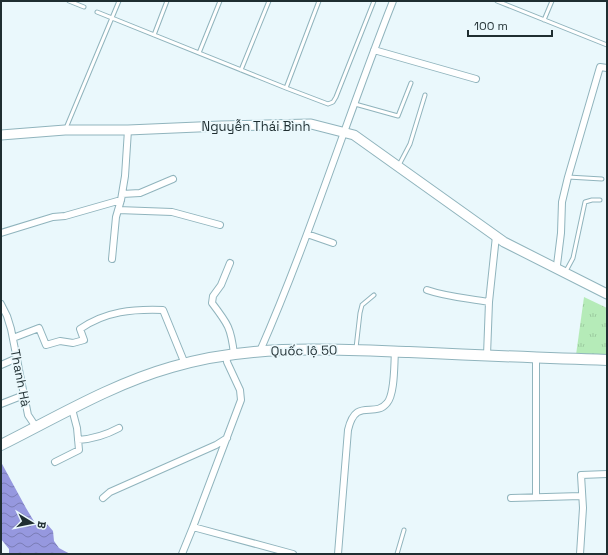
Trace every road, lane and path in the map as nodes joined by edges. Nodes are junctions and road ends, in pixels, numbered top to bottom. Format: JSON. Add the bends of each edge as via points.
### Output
{"nodes":[{"id":1,"x":69,"y":1,"type":"edge"},
{"id":2,"x":119,"y":1,"type":"edge"},
{"id":3,"x":167,"y":1,"type":"edge"},
{"id":4,"x":220,"y":1,"type":"edge"},
{"id":5,"x":269,"y":1,"type":"edge"},
{"id":6,"x":319,"y":1,"type":"edge"},
{"id":7,"x":374,"y":1,"type":"edge"},
{"id":8,"x":394,"y":1,"type":"edge"},
{"id":9,"x":497,"y":1,"type":"edge"},
{"id":10,"x":552,"y":1,"type":"edge"},
{"id":11,"x":84,"y":7,"type":"dead end"},
{"id":12,"x":97,"y":12,"type":"dead end"},
{"id":13,"x":112,"y":18,"type":"junction"},
{"id":14,"x":544,"y":20,"type":"junction"},
{"id":15,"x":154,"y":35,"type":"junction"},
{"id":16,"x":607,"y":45,"type":"edge"},
{"id":17,"x":374,"y":50,"type":"junction"},
{"id":18,"x":199,"y":53,"type":"junction"},
{"id":19,"x":607,"y":68,"type":"edge"},
{"id":20,"x":241,"y":70,"type":"junction"},
{"id":21,"x":476,"y":79,"type":"dead end"},
{"id":22,"x":411,"y":83,"type":"dead end"},
{"id":23,"x":286,"y":88,"type":"junction"},
{"id":24,"x":425,"y":95,"type":"dead end"},
{"id":25,"x":355,"y":104,"type":"junction"},
{"id":26,"x":65,"y":130,"type":"junction"},
{"id":27,"x":128,"y":130,"type":"junction"},
{"id":28,"x":344,"y":133,"type":"junction"},
{"id":29,"x":1,"y":135,"type":"edge"},
{"id":30,"x":399,"y":167,"type":"junction"},
{"id":31,"x":568,"y":177,"type":"junction"},
{"id":32,"x":602,"y":178,"type":"dead end"},
{"id":33,"x":173,"y":179,"type":"dead end"},
{"id":34,"x":122,"y":197,"type":"junction"},
{"id":35,"x":600,"y":200,"type":"dead end"},
{"id":36,"x":118,"y":210,"type":"junction"},
{"id":37,"x":220,"y":225,"type":"dead end"},
{"id":38,"x":1,"y":233,"type":"edge"},
{"id":39,"x":307,"y":234,"type":"junction"},
{"id":40,"x":496,"y":236,"type":"junction"},
{"id":41,"x":333,"y":243,"type":"dead end"},
{"id":42,"x":112,"y":259,"type":"dead end"},
{"id":43,"x":230,"y":263,"type":"dead end"},
{"id":44,"x":555,"y":268,"type":"junction"},
{"id":45,"x":565,"y":273,"type":"junction"},
{"id":46,"x":427,"y":290,"type":"dead end"},
{"id":47,"x":607,"y":294,"type":"edge"},
{"id":48,"x":374,"y":295,"type":"dead end"},
{"id":49,"x":488,"y":302,"type":"junction"},
{"id":50,"x":1,"y":304,"type":"edge"},
{"id":51,"x":13,"y":338,"type":"junction"},
{"id":52,"x":356,"y":350,"type":"junction"},
{"id":53,"x":260,"y":351,"type":"junction"},
{"id":54,"x":395,"y":352,"type":"junction"},
{"id":55,"x":230,"y":354,"type":"junction"},
{"id":56,"x":487,"y":355,"type":"junction"},
{"id":57,"x":536,"y":357,"type":"junction"},
{"id":58,"x":17,"y":358,"type":"junction"},
{"id":59,"x":607,"y":360,"type":"edge"},
{"id":60,"x":185,"y":364,"type":"junction"},
{"id":61,"x":1,"y":365,"type":"edge"},
{"id":62,"x":24,"y":396,"type":"junction"},
{"id":63,"x":1,"y":404,"type":"edge"},
{"id":64,"x":72,"y":408,"type":"junction"},
{"id":65,"x":36,"y":427,"type":"junction"},
{"id":66,"x":119,"y":428,"type":"dead end"},
{"id":67,"x":227,"y":438,"type":"junction"},
{"id":68,"x":78,"y":440,"type":"junction"},
{"id":69,"x":1,"y":445,"type":"edge"},
{"id":70,"x":56,"y":462,"type":"dead end"},
{"id":71,"x":607,"y":474,"type":"edge"},
{"id":72,"x":581,"y":496,"type":"junction"},
{"id":73,"x":536,"y":497,"type":"junction"},
{"id":74,"x":103,"y":498,"type":"dead end"},
{"id":75,"x":511,"y":498,"type":"dead end"},
{"id":76,"x":193,"y":527,"type":"junction"},
{"id":77,"x":404,"y":530,"type":"dead end"},
{"id":78,"x":182,"y":554,"type":"edge"},
{"id":79,"x":292,"y":554,"type":"edge"},
{"id":80,"x":338,"y":554,"type":"edge"},
{"id":81,"x":397,"y":554,"type":"edge"},
{"id":82,"x":580,"y":554,"type":"edge"}],
"edges":[{"from":1,"to":11,"type":"lane"},
{"from":2,"to":13,"type":"lane"},
{"from":3,"to":15,"type":"lane"},
{"from":4,"to":18,"type":"lane"},
{"from":5,"to":20,"type":"lane"},
{"from":6,"to":23,"type":"lane"},
{"from":7,"to":23,"type":"lane","via":[[333,102],[328,104]]},
{"from":8,"to":17,"type":"street"},
{"from":9,"to":14,"type":"lane"},
{"from":10,"to":14,"type":"lane"},
{"from":12,"to":13,"type":"lane"},
{"from":13,"to":15,"type":"lane"},
{"from":13,"to":26,"type":"lane"},
{"from":14,"to":16,"type":"lane"},
{"from":15,"to":18,"type":"lane"},
{"from":17,"to":21,"type":"street"},
{"from":17,"to":25,"type":"street"},
{"from":18,"to":20,"type":"lane"},
{"from":19,"to":31,"type":"street","via":[[600,67]]},
{"from":20,"to":23,"type":"lane"},
{"from":22,"to":25,"type":"lane","via":[[398,116]]},
{"from":24,"to":30,"type":"lane","via":[[410,144]]},
{"from":25,"to":28,"type":"street"},
{"from":26,"to":27,"type":"street","name":"Nguyễn Thái Bình"},
{"from":26,"to":29,"type":"street","name":"Nguyễn Thái Bình"},
{"from":27,"to":28,"type":"street","name":"Nguyễn Thái Bình","via":[[311,124]]},
{"from":27,"to":34,"type":"street"},
{"from":28,"to":30,"type":"street","name":"Nguyễn Thái Bình","via":[[354,135]]},
{"from":28,"to":39,"type":"street"},
{"from":30,"to":40,"type":"street","name":"Nguyễn Thái Bình"},
{"from":31,"to":32,"type":"lane"},
{"from":31,"to":44,"type":"street","via":[[562,202],[561,233]]},
{"from":33,"to":34,"type":"street","via":[[140,193]]},
{"from":34,"to":36,"type":"street"},
{"from":34,"to":38,"type":"street"},
{"from":35,"to":45,"type":"lane","via":[[585,202],[573,258]]},
{"from":36,"to":37,"type":"street","via":[[172,212]]},
{"from":36,"to":42,"type":"street"},
{"from":39,"to":41,"type":"street"},
{"from":39,"to":53,"type":"street"},
{"from":40,"to":44,"type":"street","name":"Nguyễn Thái Bình"},
{"from":40,"to":49,"type":"street"},
{"from":43,"to":55,"type":"street","via":[[212,303],[229,326],[232,336]]},
{"from":44,"to":45,"type":"street","name":"Nguyễn Thái Bình"},
{"from":45,"to":47,"type":"street","name":"Nguyễn Thái Bình"},
{"from":46,"to":49,"type":"street","via":[[450,297]]},
{"from":48,"to":52,"type":"lane","via":[[362,306]]},
{"from":49,"to":56,"type":"street"},
{"from":50,"to":51,"type":"street","name":"Thanh Hà"},
{"from":51,"to":58,"type":"street","name":"Thanh Hà"},
{"from":51,"to":60,"type":"street","via":[[39,328],[46,345],[60,341],[73,343],[84,340],[80,328],[92,320],[116,312],[163,310]]},
{"from":52,"to":53,"type":"main road","name":"Quốc lộ 50"},
{"from":52,"to":54,"type":"main road","name":"Quốc lộ 50"},
{"from":53,"to":55,"type":"main road","name":"Quốc lộ 50"},
{"from":54,"to":56,"type":"main road","name":"Quốc lộ 50"},
{"from":54,"to":80,"type":"street","via":[[391,392],[387,403],[380,408],[358,411],[350,422]]},
{"from":55,"to":60,"type":"main road","name":"Quốc lộ 50"},
{"from":55,"to":67,"type":"street","via":[[227,362],[240,390],[241,400]]},
{"from":56,"to":57,"type":"main road","name":"Quốc lộ 50"},
{"from":57,"to":59,"type":"main road","name":"Quốc lộ 50"},
{"from":57,"to":73,"type":"street"},
{"from":58,"to":61,"type":"street"},
{"from":58,"to":62,"type":"street","name":"Thanh Hà"},
{"from":60,"to":64,"type":"main road","name":"Quốc lộ 50","via":[[104,392]]},
{"from":62,"to":63,"type":"street"},
{"from":62,"to":65,"type":"street","name":"Thanh Hà","via":[[28,415]]},
{"from":64,"to":65,"type":"main road","name":"Quốc lộ 50"},
{"from":64,"to":68,"type":"street"},
{"from":65,"to":69,"type":"main road","name":"Quốc lộ 50"},
{"from":66,"to":68,"type":"street","via":[[98,437]]},
{"from":67,"to":74,"type":"street","via":[[110,492]]},
{"from":67,"to":76,"type":"street"},
{"from":68,"to":70,"type":"street","via":[[79,450]]},
{"from":71,"to":72,"type":"street","via":[[581,475]]},
{"from":72,"to":73,"type":"street"},
{"from":72,"to":82,"type":"street","via":[[583,508]]},
{"from":73,"to":75,"type":"street"},
{"from":76,"to":78,"type":"street"},
{"from":76,"to":79,"type":"street"},
{"from":77,"to":81,"type":"lane"}]}
